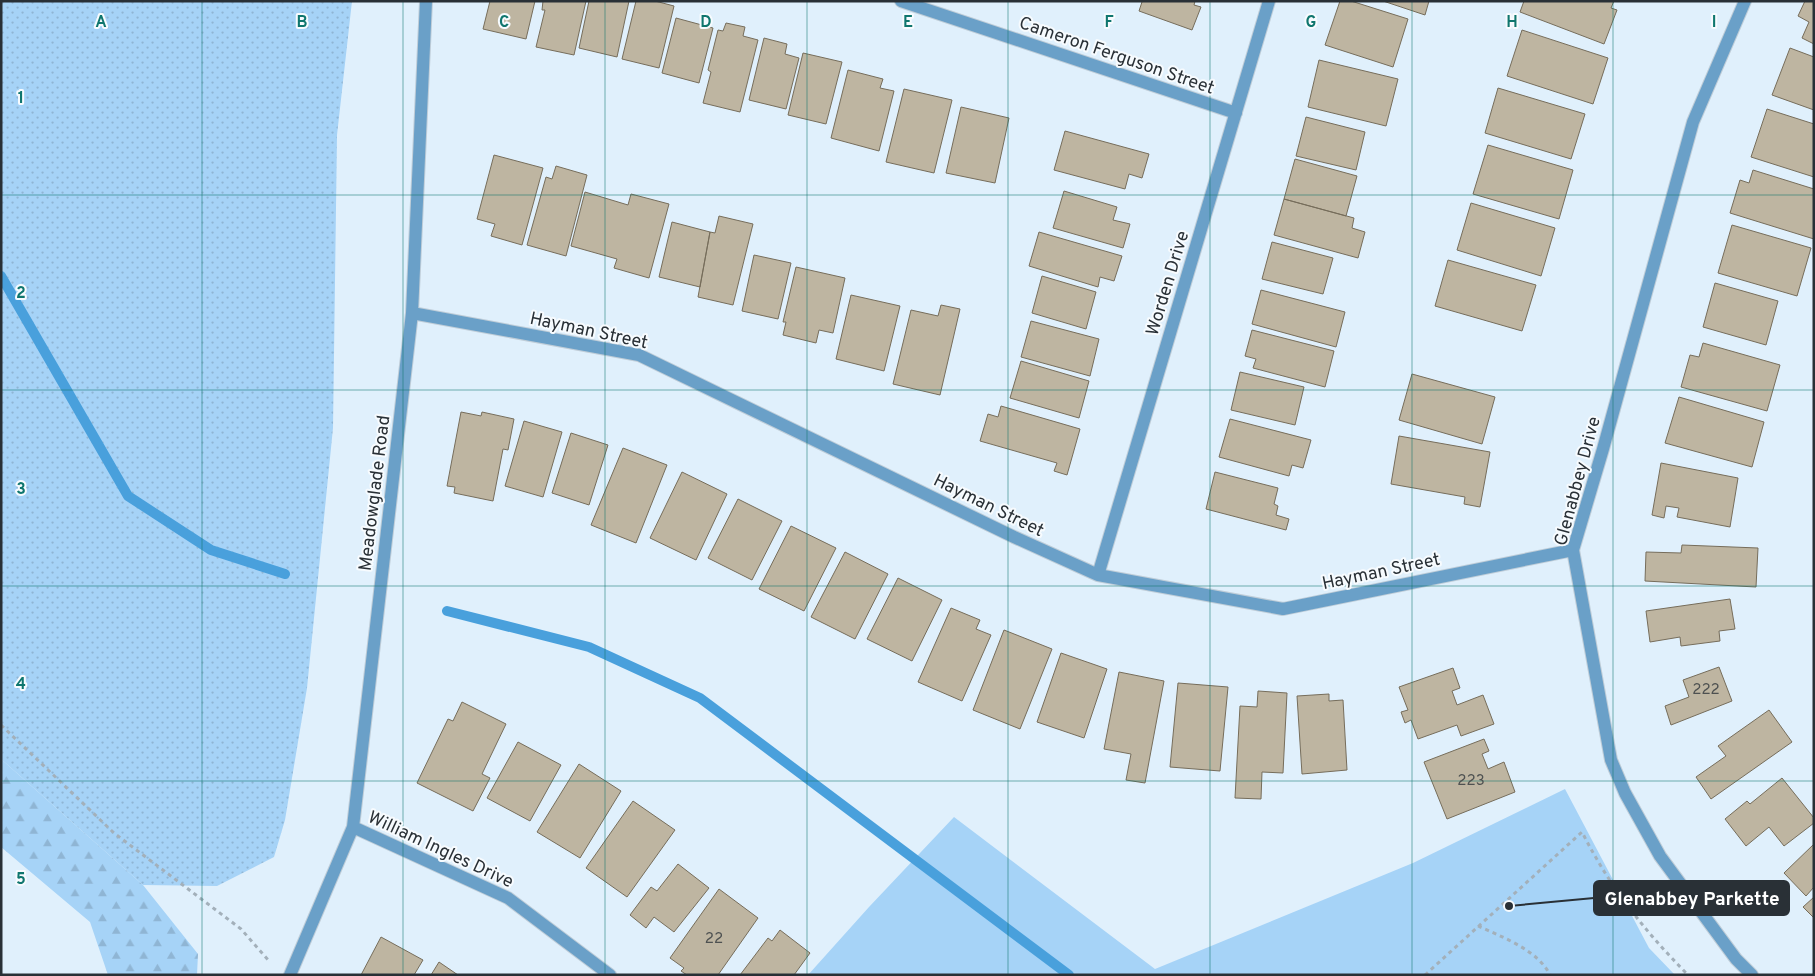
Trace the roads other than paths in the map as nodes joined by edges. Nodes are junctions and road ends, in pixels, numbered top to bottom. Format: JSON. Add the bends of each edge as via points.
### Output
{"nodes":[{"id":1,"x":426,"y":1,"type":"edge"},
{"id":2,"x":901,"y":1,"type":"edge"},
{"id":3,"x":1270,"y":1,"type":"edge"},
{"id":4,"x":1745,"y":1,"type":"edge"},
{"id":5,"x":1236,"y":113,"type":"junction"},
{"id":6,"x":412,"y":314,"type":"junction"},
{"id":7,"x":1573,"y":550,"type":"junction"},
{"id":8,"x":1098,"y":575,"type":"junction"},
{"id":9,"x":353,"y":827,"type":"junction"},
{"id":10,"x":290,"y":975,"type":"edge"},
{"id":11,"x":610,"y":975,"type":"edge"},
{"id":12,"x":1752,"y":975,"type":"edge"}],
"edges":[{"from":1,"to":6,"type":"street","name":"Meadowglade Road"},
{"from":2,"to":5,"type":"street","name":"Cameron Ferguson Street"},
{"from":3,"to":5,"type":"street","name":"Worden Drive"},
{"from":4,"to":7,"type":"street","name":"Glenabbey Drive","via":[[1693,122]]},
{"from":5,"to":8,"type":"street","name":"Worden Drive"},
{"from":6,"to":8,"type":"street","name":"Hayman Street","via":[[639,355]]},
{"from":6,"to":9,"type":"street","name":"Meadowglade Road"},
{"from":7,"to":8,"type":"street","name":"Hayman Street","via":[[1283,609]]},
{"from":7,"to":12,"type":"street","name":"Glenabbey Drive","via":[[1611,760],[1625,793],[1660,856],[1736,959]]},
{"from":9,"to":10,"type":"street","name":"Meadowglade Road"},
{"from":9,"to":11,"type":"street","name":"William Ingles Drive","via":[[508,898]]}]}
